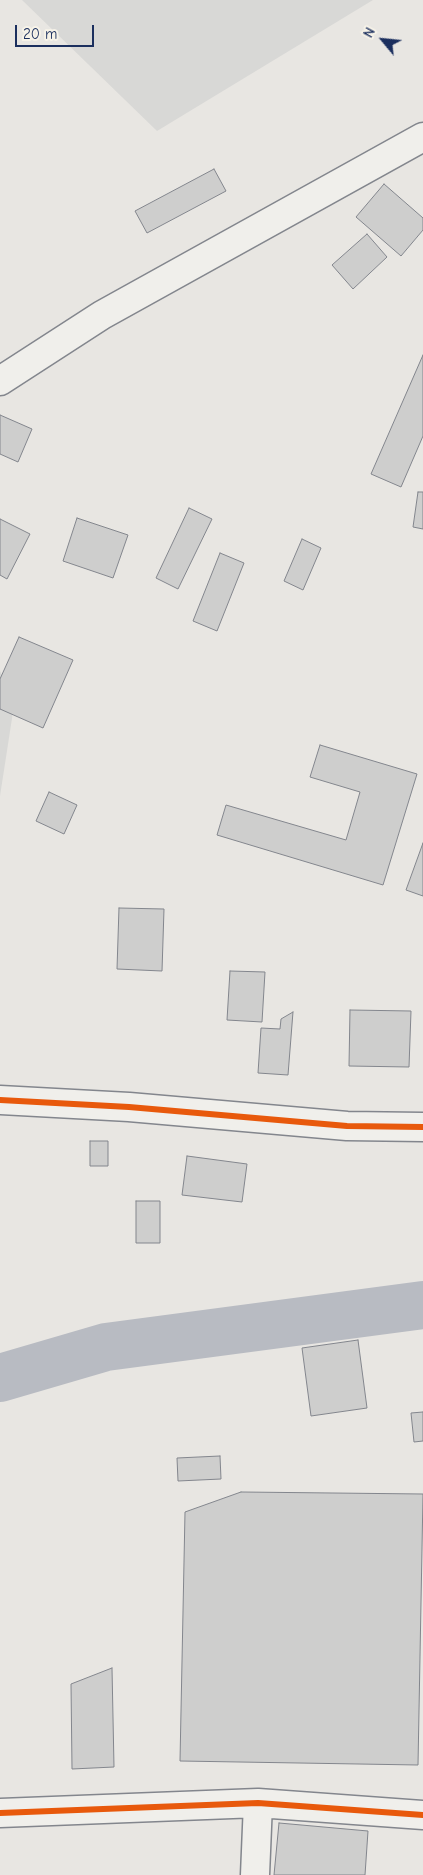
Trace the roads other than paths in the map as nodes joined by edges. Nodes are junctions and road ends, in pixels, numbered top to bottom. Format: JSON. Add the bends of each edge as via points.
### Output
{"nodes":[{"id":1,"x":423,"y":137,"type":"edge"},
{"id":2,"x":0,"y":381,"type":"edge"},
{"id":3,"x":0,"y":1100,"type":"edge"},
{"id":4,"x":423,"y":1126,"type":"edge"},
{"id":5,"x":258,"y":1803,"type":"junction"},
{"id":6,"x":0,"y":1813,"type":"edge"},
{"id":7,"x":423,"y":1815,"type":"edge"},
{"id":8,"x":255,"y":1875,"type":"edge"}],
"edges":[{"from":1,"to":2,"type":"street","via":[[102,315]]},
{"from":3,"to":4,"type":"street","via":[[129,1107],[347,1126]]},
{"from":5,"to":6,"type":"street"},
{"from":5,"to":7,"type":"street"},
{"from":5,"to":8,"type":"street"}]}
